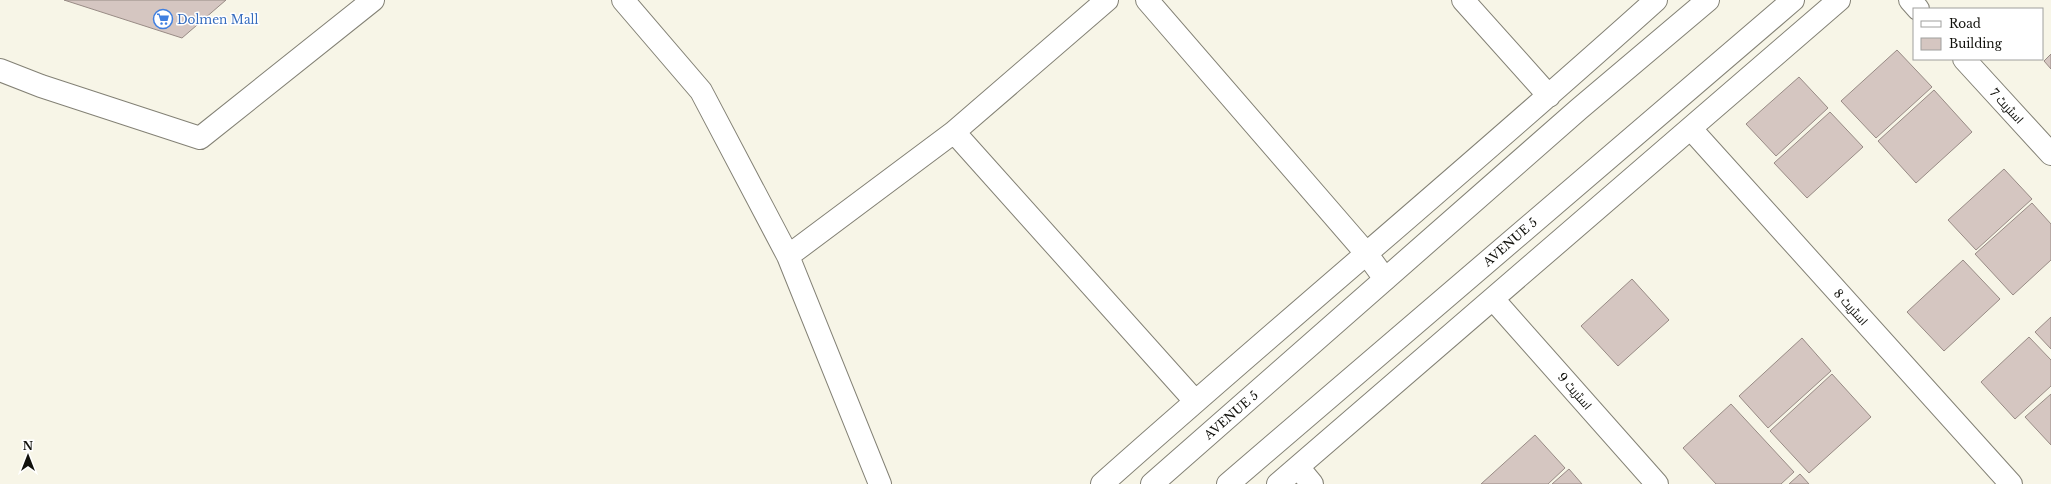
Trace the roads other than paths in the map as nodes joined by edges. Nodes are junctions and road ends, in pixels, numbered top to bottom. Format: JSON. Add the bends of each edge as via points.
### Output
{"nodes":[{"id":1,"x":373,"y":0,"type":"edge"},
{"id":2,"x":623,"y":0,"type":"edge"},
{"id":3,"x":1107,"y":0,"type":"edge"},
{"id":4,"x":1147,"y":0,"type":"edge"},
{"id":5,"x":1463,"y":0,"type":"edge"},
{"id":6,"x":1656,"y":0,"type":"edge"},
{"id":7,"x":1708,"y":0,"type":"edge"},
{"id":8,"x":1793,"y":0,"type":"edge"},
{"id":9,"x":1839,"y":0,"type":"edge"},
{"id":10,"x":1910,"y":0,"type":"edge"},
{"id":11,"x":1917,"y":8,"type":"edge"},
{"id":12,"x":1965,"y":60,"type":"edge"},
{"id":13,"x":0,"y":70,"type":"edge"},
{"id":14,"x":1549,"y":96,"type":"junction"},
{"id":15,"x":1691,"y":130,"type":"junction"},
{"id":16,"x":954,"y":132,"type":"junction"},
{"id":17,"x":2051,"y":154,"type":"edge"},
{"id":18,"x":1366,"y":253,"type":"junction"},
{"id":19,"x":788,"y":256,"type":"junction"},
{"id":20,"x":1385,"y":279,"type":"junction"},
{"id":21,"x":1494,"y":299,"type":"junction"},
{"id":22,"x":1195,"y":401,"type":"junction"},
{"id":23,"x":1298,"y":467,"type":"junction"},
{"id":24,"x":880,"y":484,"type":"edge"},
{"id":25,"x":1102,"y":484,"type":"edge"},
{"id":26,"x":1152,"y":484,"type":"edge"},
{"id":27,"x":1228,"y":484,"type":"edge"},
{"id":28,"x":1278,"y":484,"type":"edge"},
{"id":29,"x":1312,"y":484,"type":"edge"},
{"id":30,"x":1657,"y":484,"type":"edge"},
{"id":31,"x":2011,"y":484,"type":"edge"}],
"edges":[{"from":1,"to":13,"type":"street","via":[[200,138]]},
{"from":2,"to":19,"type":"street","via":[[701,91]]},
{"from":3,"to":16,"type":"street"},
{"from":4,"to":18,"type":"street"},
{"from":5,"to":14,"type":"street"},
{"from":6,"to":14,"type":"street"},
{"from":7,"to":20,"type":"street","name":"AVENUE 5"},
{"from":8,"to":27,"type":"street","name":"AVENUE 5"},
{"from":9,"to":15,"type":"street"},
{"from":10,"to":11,"type":"street"},
{"from":12,"to":17,"type":"street","name":"اسٹریٹ 7"},
{"from":14,"to":18,"type":"street"},
{"from":15,"to":21,"type":"street"},
{"from":15,"to":31,"type":"street","name":"اسٹریٹ 8"},
{"from":16,"to":19,"type":"street"},
{"from":16,"to":22,"type":"street"},
{"from":18,"to":20,"type":"street"},
{"from":18,"to":22,"type":"street"},
{"from":19,"to":24,"type":"street"},
{"from":20,"to":26,"type":"street","name":"AVENUE 5"},
{"from":21,"to":23,"type":"street"},
{"from":21,"to":30,"type":"street","name":"اسٹریٹ 9"},
{"from":22,"to":25,"type":"street"},
{"from":23,"to":28,"type":"street"},
{"from":23,"to":29,"type":"street"}]}
